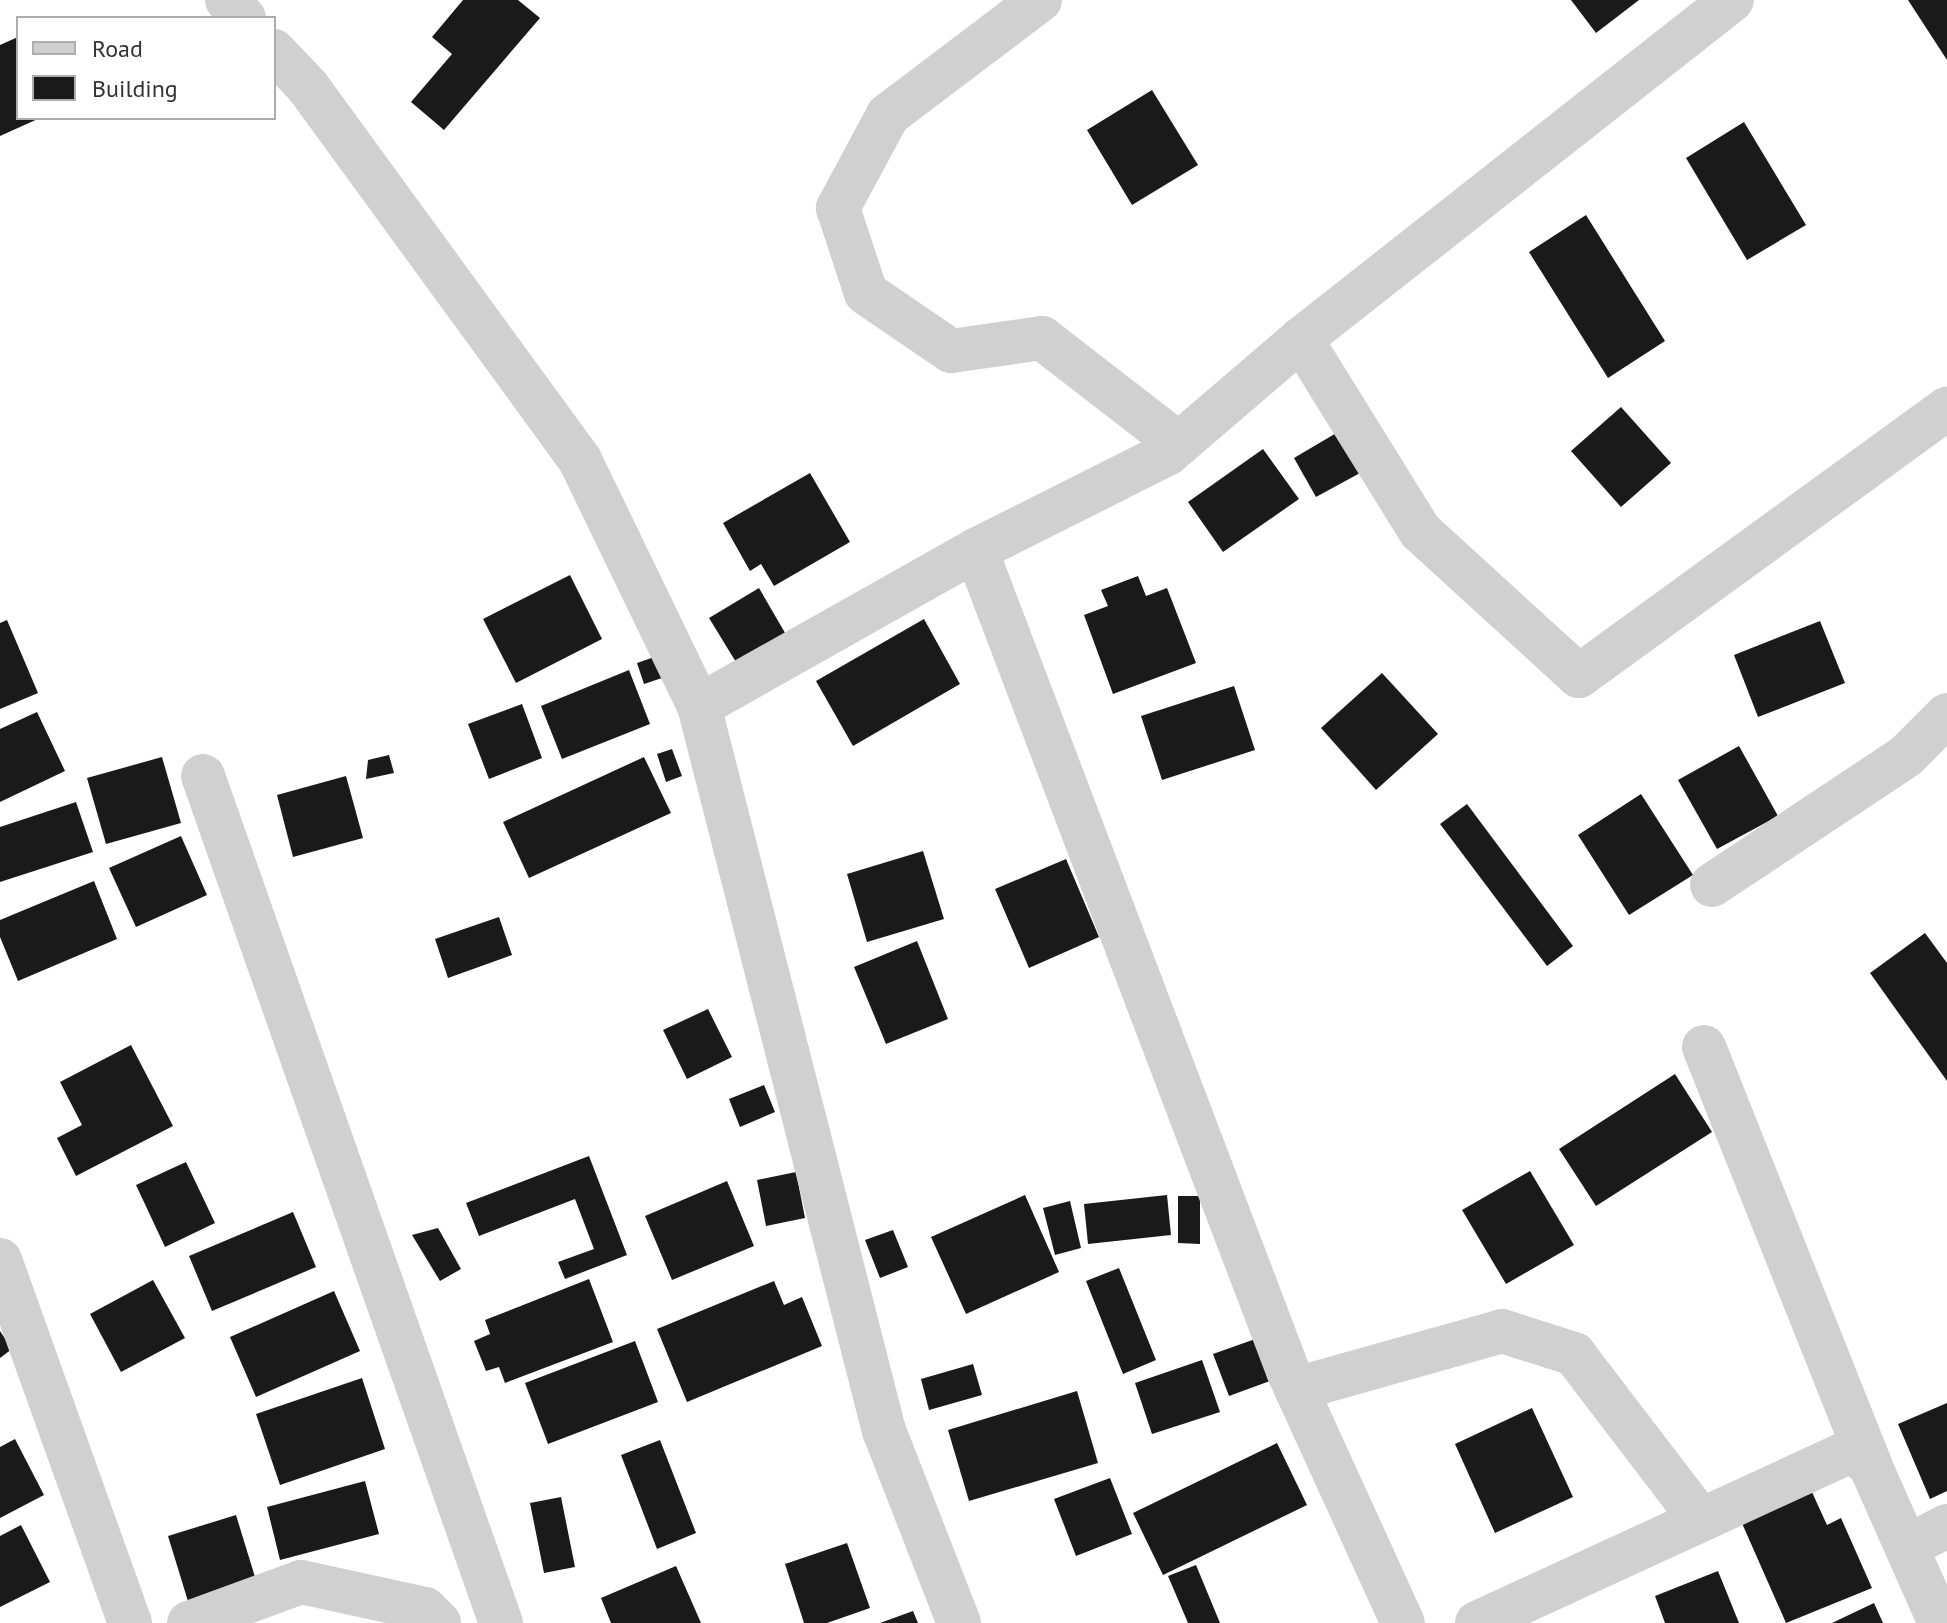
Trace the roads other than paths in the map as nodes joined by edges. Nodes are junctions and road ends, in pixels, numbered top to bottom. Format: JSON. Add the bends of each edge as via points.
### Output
{"nodes":[{"id":1,"x":227,"y":0,"type":"edge"},
{"id":2,"x":1040,"y":0,"type":"edge"},
{"id":3,"x":1732,"y":0,"type":"edge"},
{"id":4,"x":242,"y":16,"type":"edge"},
{"id":5,"x":276,"y":53,"type":"edge"},
{"id":6,"x":1301,"y":339,"type":"junction"},
{"id":7,"x":1947,"y":409,"type":"edge"},
{"id":8,"x":1179,"y":444,"type":"junction"},
{"id":9,"x":976,"y":550,"type":"junction"},
{"id":10,"x":699,"y":706,"type":"junction"},
{"id":11,"x":1947,"y":715,"type":"edge"},
{"id":12,"x":203,"y":776,"type":"dead end"},
{"id":13,"x":1712,"y":885,"type":"dead end"},
{"id":14,"x":1704,"y":1047,"type":"dead end"},
{"id":15,"x":0,"y":1260,"type":"edge"},
{"id":16,"x":1296,"y":1389,"type":"junction"},
{"id":17,"x":1870,"y":1465,"type":"junction"},
{"id":18,"x":1701,"y":1520,"type":"junction"},
{"id":19,"x":1928,"y":1536,"type":"edge"},
{"id":20,"x":130,"y":1623,"type":"edge"},
{"id":21,"x":189,"y":1623,"type":"edge"},
{"id":22,"x":439,"y":1623,"type":"edge"},
{"id":23,"x":501,"y":1623,"type":"edge"},
{"id":24,"x":959,"y":1623,"type":"edge"},
{"id":25,"x":1403,"y":1623,"type":"edge"},
{"id":26,"x":1477,"y":1623,"type":"edge"},
{"id":27,"x":1940,"y":1623,"type":"edge"}],
"edges":[{"from":1,"to":4,"type":"street"},
{"from":2,"to":8,"type":"street","via":[[888,115],[838,208],[866,293],[951,351],[1042,338]]},
{"from":3,"to":6,"type":"street"},
{"from":5,"to":10,"type":"street","via":[[308,87],[580,460]]},
{"from":6,"to":7,"type":"street","via":[[1420,531],[1579,676]]},
{"from":6,"to":8,"type":"street"},
{"from":8,"to":9,"type":"street"},
{"from":9,"to":10,"type":"street"},
{"from":9,"to":16,"type":"street"},
{"from":10,"to":24,"type":"street","via":[[884,1431]]},
{"from":11,"to":13,"type":"street","via":[[1906,756]]},
{"from":12,"to":23,"type":"street"},
{"from":14,"to":17,"type":"street"},
{"from":15,"to":20,"type":"street"},
{"from":16,"to":18,"type":"street","via":[[1502,1331],[1531,1340],[1574,1354]]},
{"from":16,"to":25,"type":"street"},
{"from":17,"to":18,"type":"street","via":[[1851,1451]]},
{"from":17,"to":19,"type":"street"},
{"from":18,"to":26,"type":"street"},
{"from":19,"to":27,"type":"street"},
{"from":21,"to":22,"type":"street","via":[[301,1582],[425,1609]]}]}
